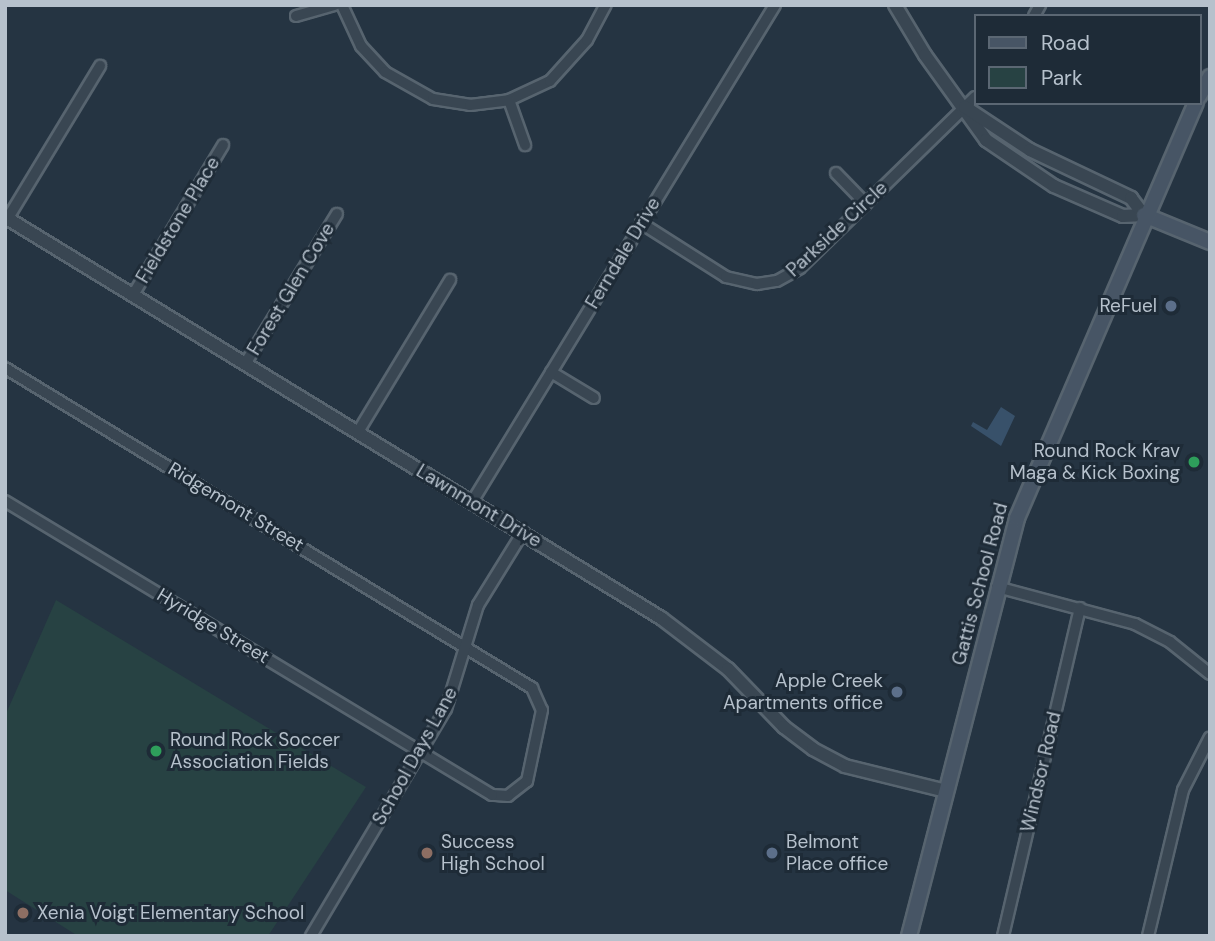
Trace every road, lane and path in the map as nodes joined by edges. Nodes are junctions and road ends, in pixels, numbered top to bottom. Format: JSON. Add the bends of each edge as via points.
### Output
{"nodes":[{"id":1,"x":334,"y":5,"type":"edge"},
{"id":2,"x":342,"y":5,"type":"edge"},
{"id":3,"x":606,"y":5,"type":"edge"},
{"id":4,"x":775,"y":5,"type":"edge"},
{"id":5,"x":895,"y":5,"type":"edge"},
{"id":6,"x":296,"y":16,"type":"dead end"},
{"id":7,"x":100,"y":66,"type":"dead end"},
{"id":8,"x":1210,"y":77,"type":"edge"},
{"id":9,"x":1201,"y":93,"type":"edge"},
{"id":10,"x":974,"y":98,"type":"edge"},
{"id":11,"x":509,"y":100,"type":"junction"},
{"id":12,"x":1195,"y":105,"type":"edge"},
{"id":13,"x":965,"y":107,"type":"junction"},
{"id":14,"x":223,"y":145,"type":"dead end"},
{"id":15,"x":525,"y":145,"type":"dead end"},
{"id":16,"x":836,"y":173,"type":"dead end"},
{"id":17,"x":866,"y":204,"type":"junction"},
{"id":18,"x":337,"y":214,"type":"dead end"},
{"id":19,"x":1144,"y":215,"type":"junction"},
{"id":20,"x":7,"y":217,"type":"edge"},
{"id":21,"x":641,"y":223,"type":"junction"},
{"id":22,"x":1210,"y":242,"type":"edge"},
{"id":23,"x":450,"y":280,"type":"dead end"},
{"id":24,"x":132,"y":295,"type":"junction"},
{"id":25,"x":246,"y":364,"type":"junction"},
{"id":26,"x":5,"y":368,"type":"edge"},
{"id":27,"x":551,"y":372,"type":"junction"},
{"id":28,"x":594,"y":398,"type":"dead end"},
{"id":29,"x":358,"y":432,"type":"junction"},
{"id":30,"x":5,"y":501,"type":"edge"},
{"id":31,"x":472,"y":502,"type":"junction"},
{"id":32,"x":523,"y":532,"type":"junction"},
{"id":33,"x":997,"y":587,"type":"junction"},
{"id":34,"x":1080,"y":608,"type":"junction"},
{"id":35,"x":466,"y":648,"type":"junction"},
{"id":36,"x":1210,"y":674,"type":"edge"},
{"id":37,"x":1210,"y":737,"type":"edge"},
{"id":38,"x":420,"y":752,"type":"junction"},
{"id":39,"x":946,"y":791,"type":"junction"},
{"id":40,"x":311,"y":936,"type":"edge"},
{"id":41,"x":909,"y":936,"type":"edge"},
{"id":42,"x":1003,"y":936,"type":"edge"},
{"id":43,"x":1148,"y":936,"type":"edge"}],
"edges":[{"from":1,"to":6,"type":"street"},
{"from":2,"to":11,"type":"street","via":[[370,57],[415,92],[451,104]]},
{"from":3,"to":11,"type":"street","via":[[587,40],[558,75]]},
{"from":4,"to":21,"type":"street","name":"Ferndale Drive"},
{"from":5,"to":13,"type":"street","via":[[925,55]]},
{"from":7,"to":20,"type":"street"},
{"from":8,"to":9,"type":"main road"},
{"from":10,"to":13,"type":"street","name":"Parkside Circle"},
{"from":11,"to":15,"type":"street"},
{"from":12,"to":19,"type":"main road","name":"Gattis School Road"},
{"from":13,"to":17,"type":"street","name":"Parkside Circle"},
{"from":13,"to":19,"type":"street","via":[[1030,149],[1131,198]]},
{"from":13,"to":19,"type":"street","via":[[986,140],[1040,179],[1123,216]]},
{"from":14,"to":24,"type":"street","name":"Fieldstone Place"},
{"from":16,"to":17,"type":"street"},
{"from":17,"to":21,"type":"street","name":"Parkside Circle","via":[[800,268],[767,284],[726,277]]},
{"from":18,"to":25,"type":"street","name":"Forest Glen Cove"},
{"from":19,"to":22,"type":"main road"},
{"from":19,"to":33,"type":"main road","name":"Gattis School Road","via":[[1026,492]]},
{"from":20,"to":24,"type":"street","name":"Lawnmont Drive"},
{"from":21,"to":27,"type":"street","name":"Ferndale Drive"},
{"from":23,"to":29,"type":"street"},
{"from":24,"to":25,"type":"street","name":"Lawnmont Drive"},
{"from":25,"to":29,"type":"street","name":"Lawnmont Drive"},
{"from":26,"to":35,"type":"street","name":"Ridgemont Street"},
{"from":27,"to":28,"type":"street"},
{"from":27,"to":31,"type":"street","name":"Ferndale Drive"},
{"from":29,"to":31,"type":"street","name":"Lawnmont Drive"},
{"from":30,"to":38,"type":"street","name":"Hyridge Street"},
{"from":31,"to":32,"type":"street","name":"Lawnmont Drive"},
{"from":32,"to":35,"type":"street","name":"School Days Lane","via":[[478,605]]},
{"from":32,"to":39,"type":"street","name":"Lawnmont Drive","via":[[692,639],[813,749],[845,766]]},
{"from":33,"to":34,"type":"street"},
{"from":33,"to":39,"type":"main road","name":"Gattis School Road"},
{"from":34,"to":36,"type":"street","via":[[1153,633]]},
{"from":34,"to":42,"type":"street","name":"Windsor Road"},
{"from":35,"to":38,"type":"street","name":"School Days Lane","via":[[453,694]]},
{"from":35,"to":38,"type":"street","name":"Ridgemont Street","via":[[532,688],[541,702],[527,781],[516,793],[499,797]]},
{"from":37,"to":43,"type":"street","via":[[1183,790]]},
{"from":38,"to":40,"type":"street","name":"School Days Lane"},
{"from":39,"to":41,"type":"main road","name":"Gattis School Road"}]}
